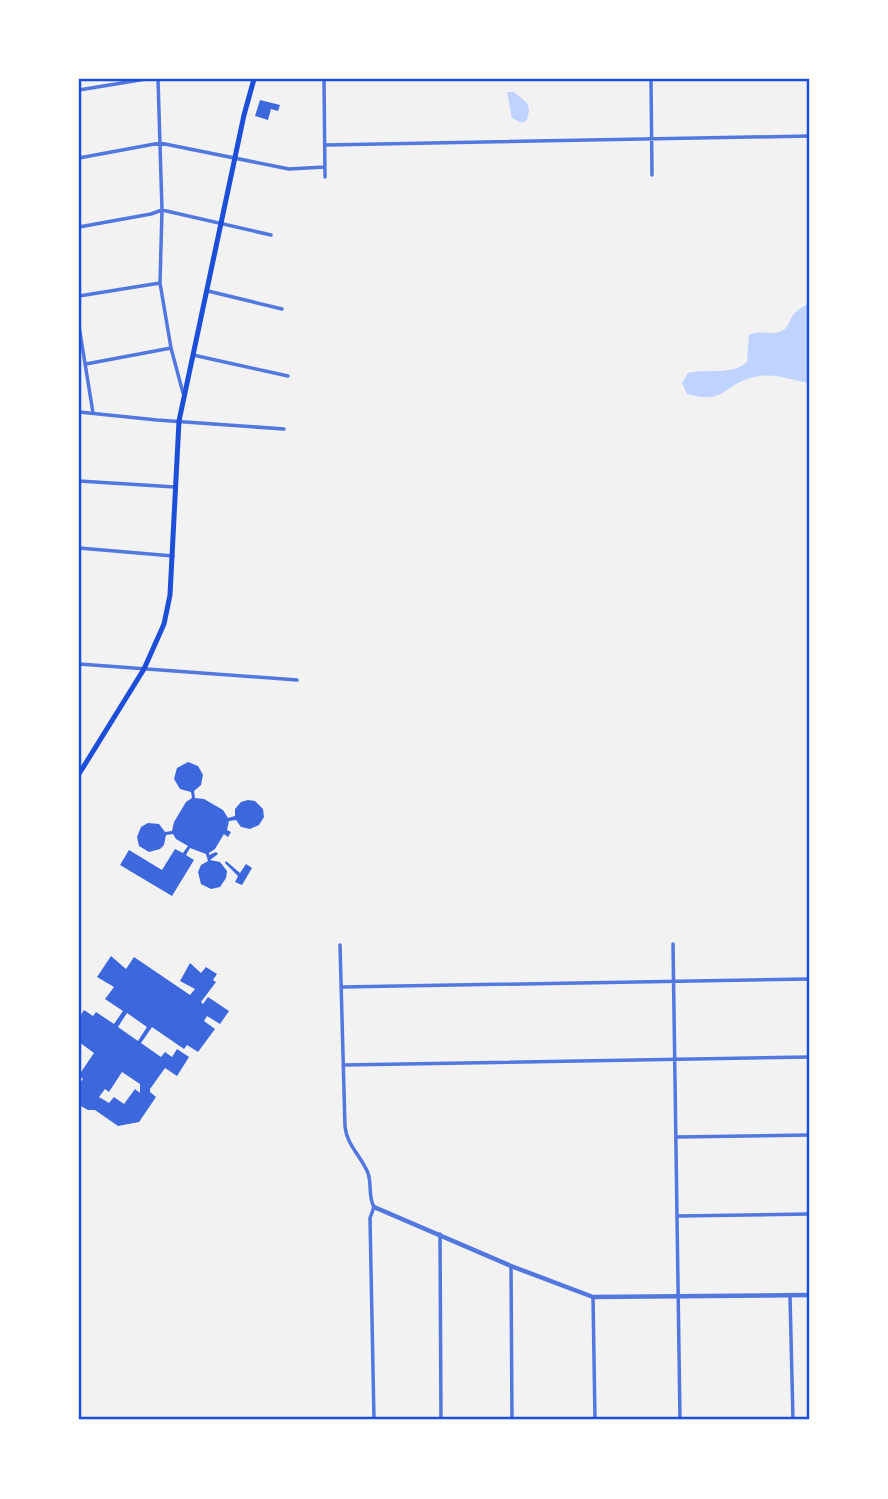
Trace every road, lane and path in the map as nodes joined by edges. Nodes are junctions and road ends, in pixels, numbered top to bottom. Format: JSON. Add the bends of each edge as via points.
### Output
{"nodes":[{"id":1,"x":146,"y":79,"type":"edge"},
{"id":2,"x":158,"y":79,"type":"edge"},
{"id":3,"x":254,"y":79,"type":"edge"},
{"id":4,"x":324,"y":79,"type":"edge"},
{"id":5,"x":650,"y":79,"type":"edge"},
{"id":6,"x":79,"y":90,"type":"edge"},
{"id":7,"x":809,"y":136,"type":"edge"},
{"id":8,"x":652,"y":139,"type":"junction"},
{"id":9,"x":160,"y":143,"type":"junction"},
{"id":10,"x":326,"y":145,"type":"junction"},
{"id":11,"x":235,"y":157,"type":"junction"},
{"id":12,"x":79,"y":158,"type":"edge"},
{"id":13,"x":325,"y":167,"type":"junction"},
{"id":14,"x":652,"y":175,"type":"dead end"},
{"id":15,"x":325,"y":177,"type":"dead end"},
{"id":16,"x":162,"y":210,"type":"junction"},
{"id":17,"x":223,"y":223,"type":"junction"},
{"id":18,"x":79,"y":227,"type":"edge"},
{"id":19,"x":271,"y":235,"type":"dead end"},
{"id":20,"x":160,"y":283,"type":"junction"},
{"id":21,"x":208,"y":291,"type":"junction"},
{"id":22,"x":79,"y":296,"type":"edge"},
{"id":23,"x":282,"y":309,"type":"dead end"},
{"id":24,"x":79,"y":326,"type":"edge"},
{"id":25,"x":172,"y":348,"type":"junction"},
{"id":26,"x":193,"y":355,"type":"junction"},
{"id":27,"x":86,"y":364,"type":"junction"},
{"id":28,"x":288,"y":376,"type":"dead end"},
{"id":29,"x":184,"y":396,"type":"junction"},
{"id":30,"x":79,"y":412,"type":"edge"},
{"id":31,"x":93,"y":413,"type":"junction"},
{"id":32,"x":179,"y":421,"type":"junction"},
{"id":33,"x":284,"y":429,"type":"dead end"},
{"id":34,"x":79,"y":481,"type":"edge"},
{"id":35,"x":175,"y":487,"type":"junction"},
{"id":36,"x":79,"y":548,"type":"edge"},
{"id":37,"x":173,"y":556,"type":"junction"},
{"id":38,"x":79,"y":664,"type":"edge"},
{"id":39,"x":144,"y":669,"type":"junction"},
{"id":40,"x":297,"y":680,"type":"dead end"},
{"id":41,"x":79,"y":774,"type":"edge"},
{"id":42,"x":673,"y":944,"type":"dead end"},
{"id":43,"x":340,"y":945,"type":"dead end"},
{"id":44,"x":809,"y":979,"type":"edge"},
{"id":45,"x":673,"y":981,"type":"junction"},
{"id":46,"x":342,"y":987,"type":"junction"},
{"id":47,"x":809,"y":1057,"type":"edge"},
{"id":48,"x":674,"y":1059,"type":"junction"},
{"id":49,"x":343,"y":1065,"type":"junction"},
{"id":50,"x":809,"y":1135,"type":"edge"},
{"id":51,"x":676,"y":1137,"type":"junction"},
{"id":52,"x":374,"y":1207,"type":"junction"},
{"id":53,"x":809,"y":1214,"type":"edge"},
{"id":54,"x":678,"y":1216,"type":"junction"},
{"id":55,"x":439,"y":1234,"type":"junction"},
{"id":56,"x":511,"y":1266,"type":"junction"},
{"id":57,"x":809,"y":1295,"type":"edge"},
{"id":58,"x":790,"y":1296,"type":"junction"},
{"id":59,"x":593,"y":1297,"type":"junction"},
{"id":60,"x":678,"y":1298,"type":"junction"},
{"id":61,"x":374,"y":1420,"type":"edge"},
{"id":62,"x":441,"y":1420,"type":"edge"},
{"id":63,"x":512,"y":1420,"type":"edge"},
{"id":64,"x":595,"y":1420,"type":"edge"},
{"id":65,"x":680,"y":1420,"type":"edge"},
{"id":66,"x":793,"y":1420,"type":"edge"}],
"edges":[{"from":1,"to":6,"type":"street"},
{"from":2,"to":9,"type":"street"},
{"from":3,"to":11,"type":"main road"},
{"from":4,"to":10,"type":"street"},
{"from":5,"to":8,"type":"street"},
{"from":7,"to":8,"type":"street"},
{"from":8,"to":10,"type":"street"},
{"from":8,"to":14,"type":"street"},
{"from":9,"to":11,"type":"street"},
{"from":9,"to":12,"type":"street"},
{"from":9,"to":16,"type":"street"},
{"from":10,"to":13,"type":"street"},
{"from":11,"to":13,"type":"street","via":[[289,169]]},
{"from":11,"to":17,"type":"main road"},
{"from":13,"to":15,"type":"street"},
{"from":16,"to":17,"type":"street"},
{"from":16,"to":18,"type":"street"},
{"from":16,"to":20,"type":"street"},
{"from":17,"to":19,"type":"street"},
{"from":17,"to":21,"type":"main road"},
{"from":20,"to":22,"type":"street"},
{"from":20,"to":25,"type":"street"},
{"from":21,"to":23,"type":"street"},
{"from":21,"to":26,"type":"main road"},
{"from":24,"to":27,"type":"street"},
{"from":25,"to":27,"type":"street"},
{"from":25,"to":29,"type":"street"},
{"from":26,"to":28,"type":"street"},
{"from":26,"to":29,"type":"main road"},
{"from":27,"to":31,"type":"street"},
{"from":29,"to":32,"type":"main road"},
{"from":30,"to":31,"type":"street"},
{"from":31,"to":32,"type":"street"},
{"from":32,"to":33,"type":"street"},
{"from":32,"to":35,"type":"main road"},
{"from":34,"to":35,"type":"street"},
{"from":35,"to":37,"type":"main road"},
{"from":36,"to":37,"type":"street"},
{"from":37,"to":39,"type":"main road","via":[[164,624]]},
{"from":38,"to":39,"type":"street"},
{"from":39,"to":40,"type":"street"},
{"from":39,"to":41,"type":"main road"},
{"from":42,"to":45,"type":"street"},
{"from":43,"to":46,"type":"street"},
{"from":44,"to":45,"type":"street"},
{"from":45,"to":46,"type":"street"},
{"from":45,"to":48,"type":"street"},
{"from":46,"to":49,"type":"street"},
{"from":47,"to":48,"type":"street"},
{"from":48,"to":49,"type":"street"},
{"from":48,"to":51,"type":"street"},
{"from":49,"to":52,"type":"street","via":[[346,1136],[368,1174]]},
{"from":50,"to":51,"type":"street"},
{"from":51,"to":54,"type":"street"},
{"from":52,"to":55,"type":"street"},
{"from":52,"to":61,"type":"street","via":[[370,1218]]},
{"from":53,"to":54,"type":"street"},
{"from":54,"to":60,"type":"street"},
{"from":55,"to":56,"type":"street"},
{"from":55,"to":62,"type":"street"},
{"from":56,"to":59,"type":"street"},
{"from":56,"to":63,"type":"street"},
{"from":57,"to":58,"type":"street"},
{"from":58,"to":60,"type":"street"},
{"from":58,"to":66,"type":"street"},
{"from":59,"to":60,"type":"street"},
{"from":59,"to":64,"type":"street"},
{"from":60,"to":65,"type":"street"}]}
